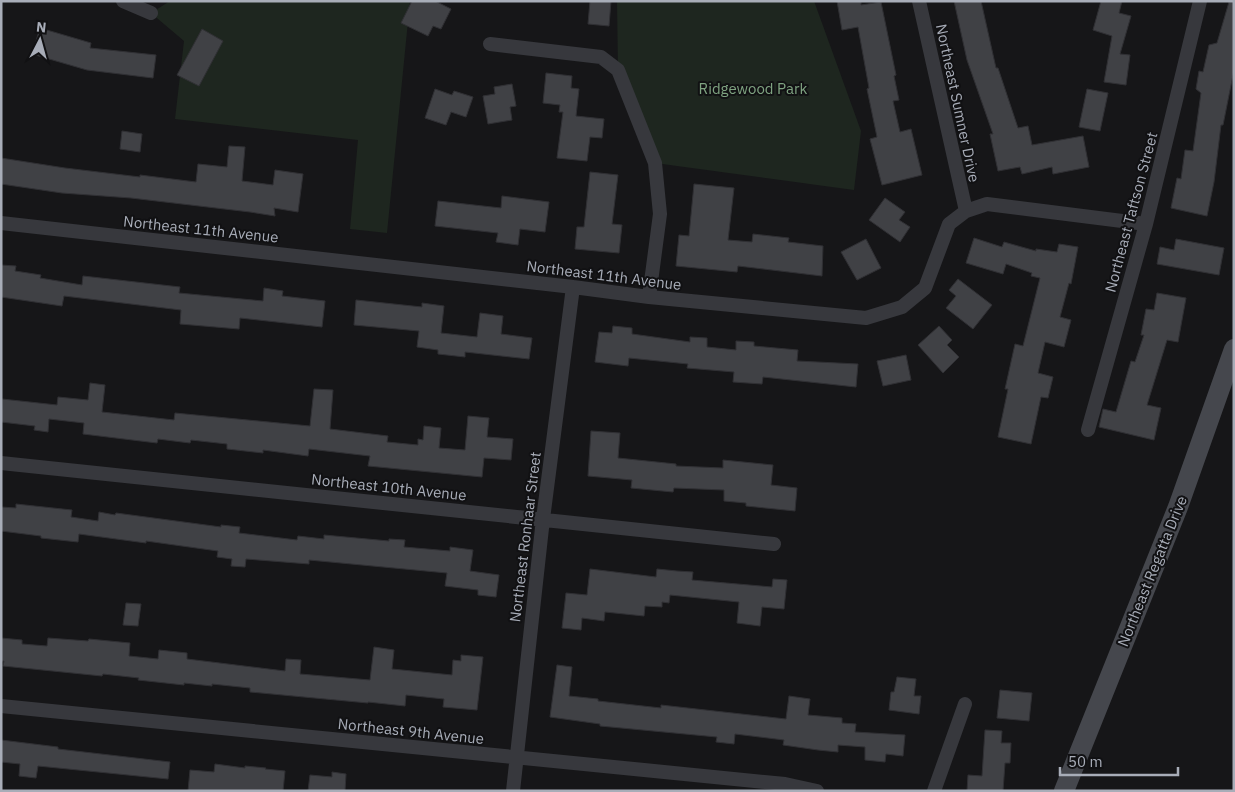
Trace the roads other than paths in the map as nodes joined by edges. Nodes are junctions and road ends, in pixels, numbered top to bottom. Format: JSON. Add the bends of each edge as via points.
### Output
{"nodes":[{"id":1,"x":123,"y":1,"type":"edge"},
{"id":2,"x":920,"y":1,"type":"edge"},
{"id":3,"x":1200,"y":1,"type":"edge"},
{"id":4,"x":151,"y":13,"type":"dead end"},
{"id":5,"x":490,"y":44,"type":"dead end"},
{"id":6,"x":966,"y":211,"type":"junction"},
{"id":7,"x":1,"y":223,"type":"edge"},
{"id":8,"x":1146,"y":224,"type":"junction"},
{"id":9,"x":573,"y":287,"type":"junction"},
{"id":10,"x":649,"y":298,"type":"junction"},
{"id":11,"x":1234,"y":349,"type":"edge"},
{"id":12,"x":1088,"y":430,"type":"dead end"},
{"id":13,"x":1,"y":463,"type":"edge"},
{"id":14,"x":543,"y":519,"type":"junction"},
{"id":15,"x":774,"y":544,"type":"dead end"},
{"id":16,"x":965,"y":704,"type":"dead end"},
{"id":17,"x":1,"y":706,"type":"edge"},
{"id":18,"x":517,"y":758,"type":"junction"},
{"id":19,"x":513,"y":791,"type":"edge"},
{"id":20,"x":817,"y":791,"type":"edge"},
{"id":21,"x":934,"y":791,"type":"edge"},
{"id":22,"x":1064,"y":791,"type":"edge"}],
"edges":[{"from":1,"to":4,"type":"street"},
{"from":2,"to":6,"type":"street","name":"Northeast Sumner Drive"},
{"from":3,"to":8,"type":"street","name":"Northeast Taftson Street"},
{"from":5,"to":10,"type":"street","via":[[601,58],[618,70],[654,164],[660,214]]},
{"from":6,"to":8,"type":"street","name":"Northeast 11th Avenue","via":[[987,204]]},
{"from":6,"to":10,"type":"street","name":"Northeast 11th Avenue","via":[[949,224],[925,288],[902,307],[866,318]]},
{"from":7,"to":9,"type":"street","name":"Northeast 11th Avenue"},
{"from":8,"to":12,"type":"street","name":"Northeast Taftson Street"},
{"from":9,"to":10,"type":"street","name":"Northeast 11th Avenue"},
{"from":9,"to":14,"type":"street","name":"Northeast Ronhaar Street"},
{"from":11,"to":22,"type":"main road","name":"Northeast Regatta Drive","via":[[1178,507]]},
{"from":13,"to":14,"type":"street","name":"Northeast 10th Avenue"},
{"from":14,"to":15,"type":"street","name":"Northeast 10th Avenue"},
{"from":14,"to":18,"type":"street","name":"Northeast Ronhaar Street"},
{"from":16,"to":21,"type":"street"},
{"from":17,"to":18,"type":"street","name":"Northeast 9th Avenue"},
{"from":18,"to":19,"type":"street","name":"Northeast Ronhaar Street"},
{"from":18,"to":20,"type":"street","name":"Northeast 9th Avenue","via":[[785,784]]}]}
